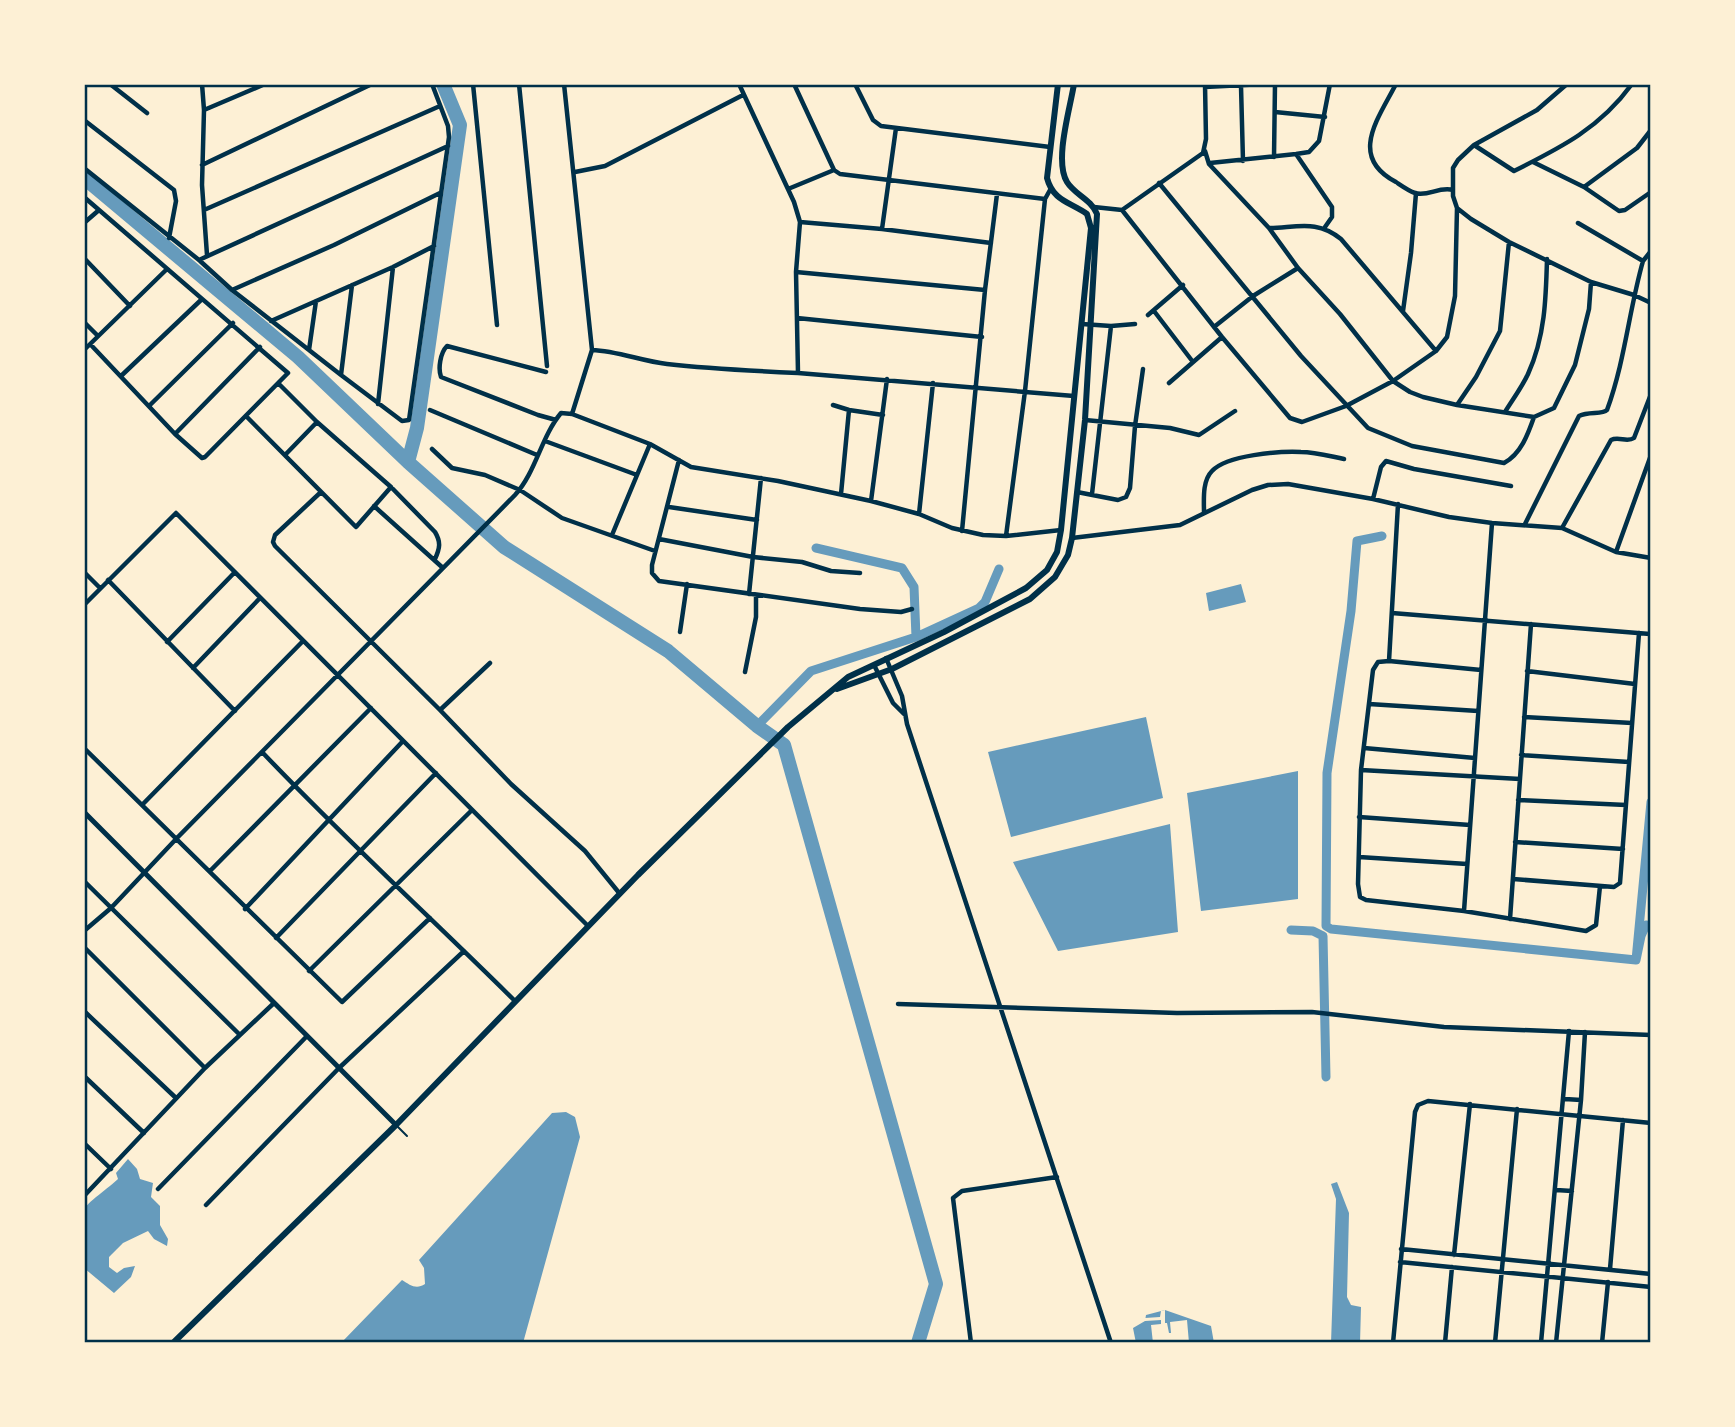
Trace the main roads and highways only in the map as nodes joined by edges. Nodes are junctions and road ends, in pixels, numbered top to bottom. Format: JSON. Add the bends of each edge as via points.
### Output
{"nodes":[{"id":1,"x":1058,"y":84,"type":"edge"},
{"id":2,"x":1074,"y":84,"type":"edge"},
{"id":3,"x":828,"y":692,"type":"junction"},
{"id":4,"x":173,"y":1343,"type":"edge"}],
"edges":[{"from":1,"to":3,"type":"main road","via":[[1047,178],[1050,190],[1090,219],[1061,530],[1054,563],[1026,588],[873,664]]},
{"from":2,"to":3,"type":"main road","via":[[1062,152],[1063,176],[1097,214],[1085,420],[1068,555],[1055,577],[1030,598],[892,669]]},
{"from":3,"to":4,"type":"main road","via":[[754,759],[396,1125]]}]}
